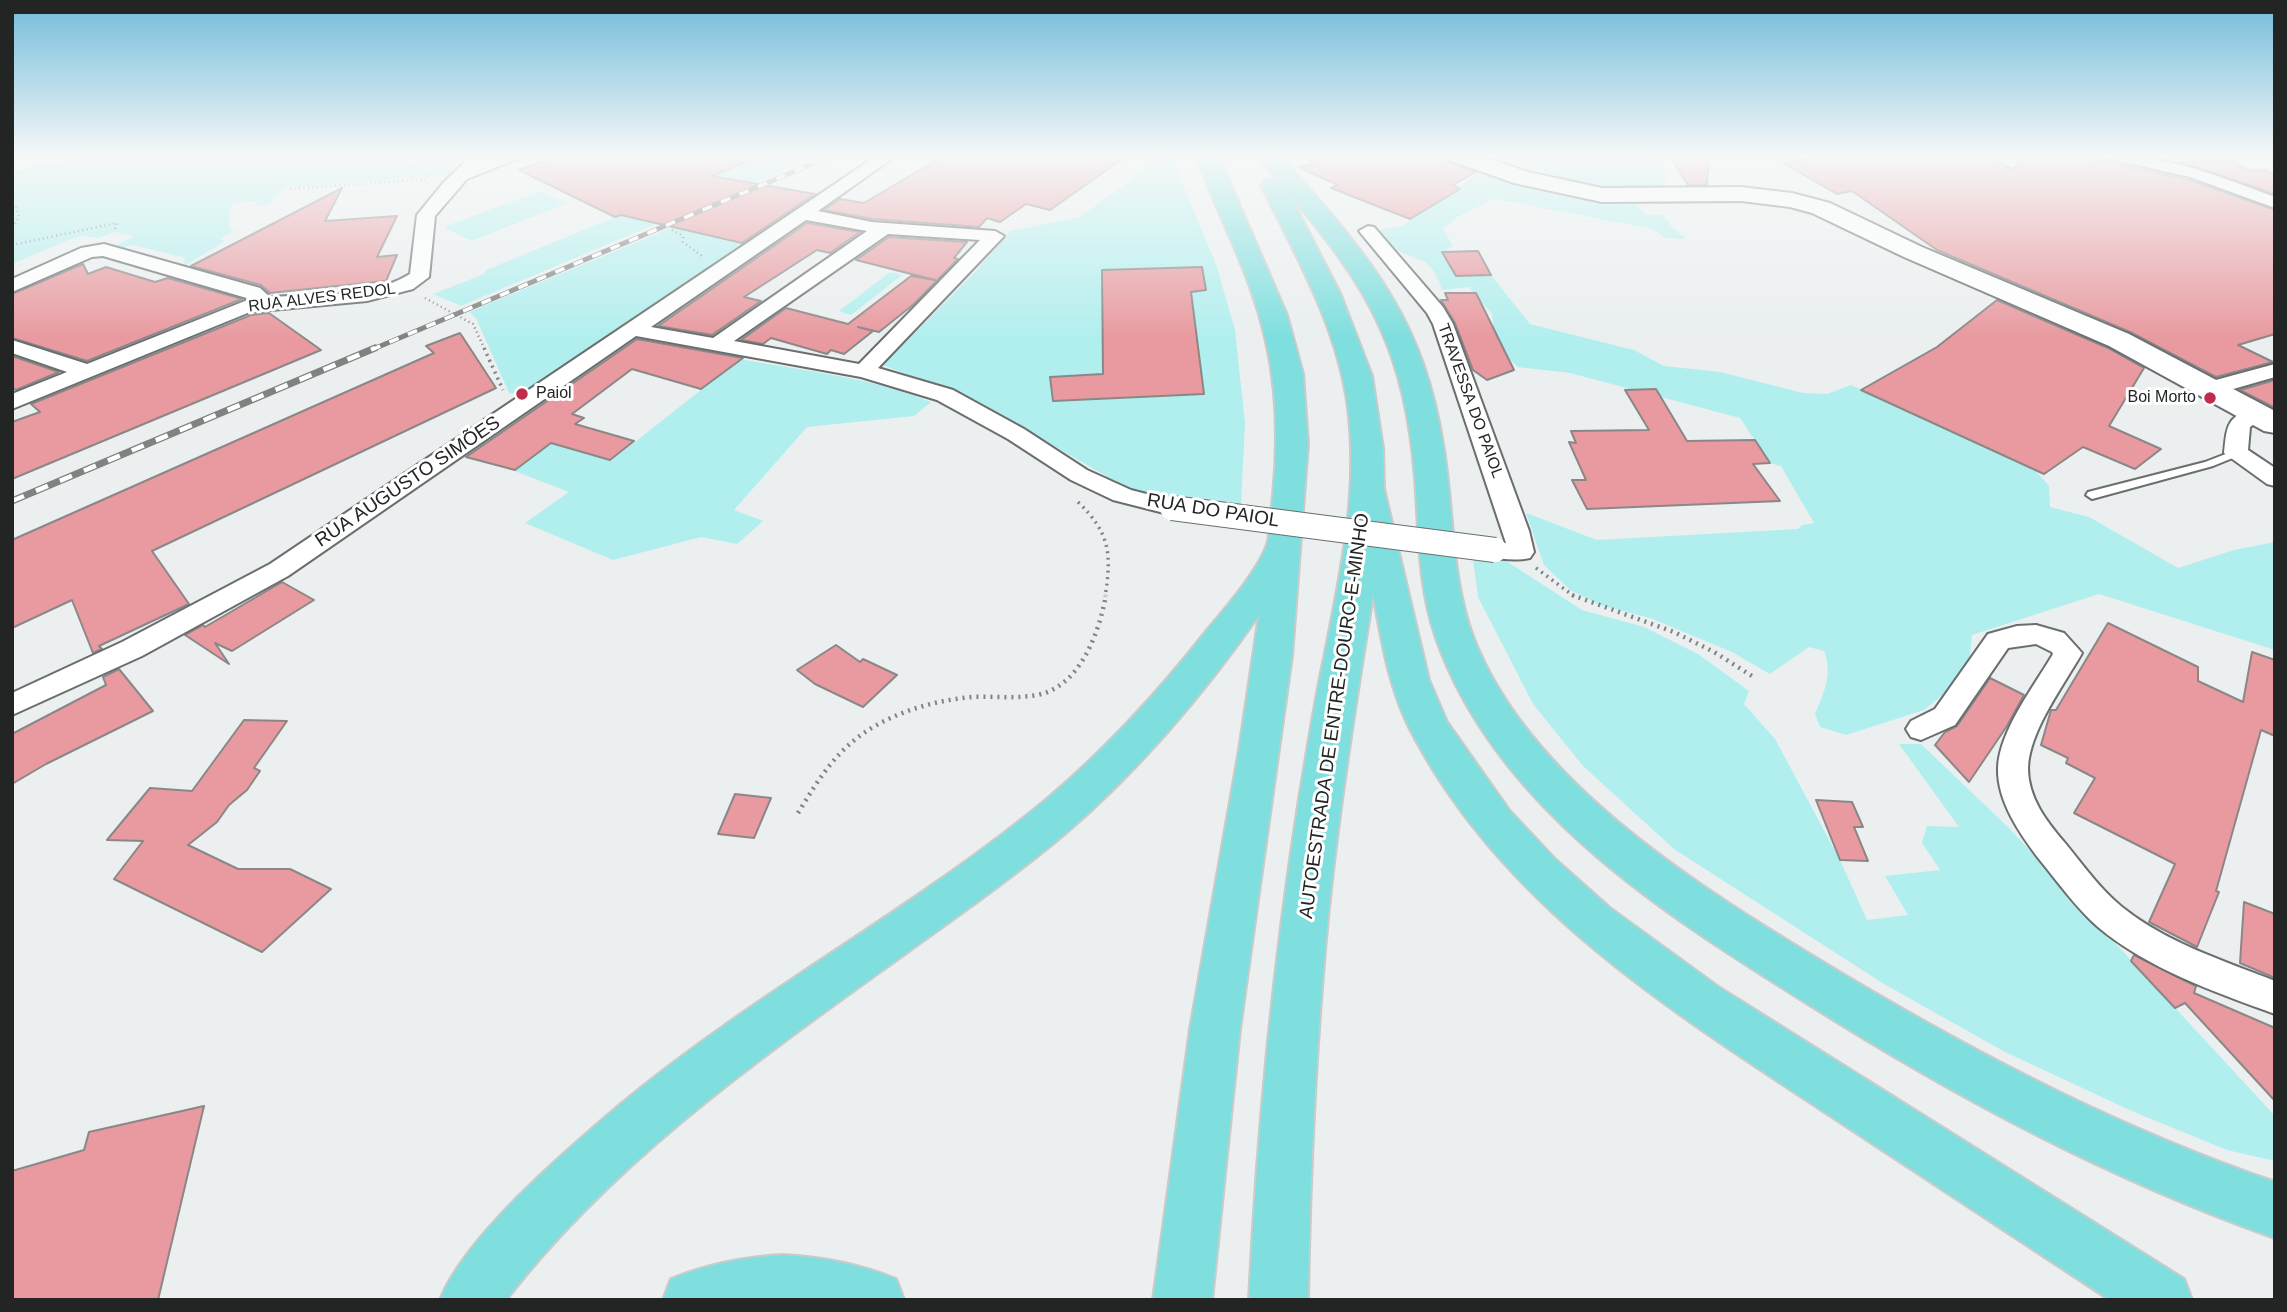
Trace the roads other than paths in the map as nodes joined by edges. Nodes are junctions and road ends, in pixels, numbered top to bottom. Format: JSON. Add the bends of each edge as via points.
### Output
{"nodes":[{"id":1,"x":426,"y":216,"type":"edge"},
{"id":2,"x":795,"y":216,"type":"edge"},
{"id":3,"x":818,"y":216,"type":"edge"},
{"id":4,"x":1234,"y":216,"type":"edge"},
{"id":5,"x":1290,"y":216,"type":"edge"},
{"id":6,"x":1319,"y":216,"type":"edge"},
{"id":7,"x":1840,"y":216,"type":"edge"},
{"id":8,"x":884,"y":228,"type":"junction"},
{"id":9,"x":1368,"y":231,"type":"dead end"},
{"id":10,"x":12,"y":286,"type":"edge"},
{"id":11,"x":260,"y":304,"type":"junction"},
{"id":12,"x":630,"y":329,"type":"junction"},
{"id":13,"x":718,"y":344,"type":"junction"},
{"id":14,"x":12,"y":346,"type":"edge"},
{"id":15,"x":2275,"y":370,"type":"edge"},
{"id":16,"x":864,"y":371,"type":"junction"},
{"id":17,"x":89,"y":372,"type":"junction"},
{"id":18,"x":2209,"y":389,"type":"junction"},
{"id":19,"x":12,"y":402,"type":"edge"},
{"id":20,"x":2265,"y":419,"type":"edge"},
{"id":21,"x":2236,"y":453,"type":"junction"},
{"id":22,"x":2275,"y":478,"type":"edge"},
{"id":23,"x":1369,"y":491,"type":"junction"},
{"id":24,"x":2092,"y":495,"type":"dead end"},
{"id":25,"x":1285,"y":543,"type":"junction"},
{"id":26,"x":1521,"y":552,"type":"joint"},
{"id":27,"x":12,"y":705,"type":"edge"},
{"id":28,"x":1921,"y":729,"type":"dead end"},
{"id":29,"x":2275,"y":998,"type":"edge"},
{"id":30,"x":2275,"y":1210,"type":"edge"},
{"id":31,"x":469,"y":1300,"type":"edge"},
{"id":32,"x":692,"y":1300,"type":"edge"},
{"id":33,"x":875,"y":1300,"type":"edge"},
{"id":34,"x":1182,"y":1300,"type":"edge"},
{"id":35,"x":1278,"y":1300,"type":"edge"},
{"id":36,"x":2163,"y":1300,"type":"edge"}],
"edges":[{"from":1,"to":11,"type":"street","name":"RUA ALVES REDOL","via":[[419,277],[399,290]]},
{"from":2,"to":12,"type":"street","name":"RUA AUGUSTO SIMÕES"},
{"from":3,"to":8,"type":"street"},
{"from":4,"to":25,"type":"highway","via":[[1268,292],[1289,377],[1292,482]]},
{"from":5,"to":23,"type":"highway","name":"AUTOESTRADA DE ENTRE-DOURO-E-MINHO","via":[[1352,349],[1363,408]]},
{"from":6,"to":30,"type":"highway","via":[[1356,261],[1391,318],[1411,367],[1428,450],[1443,591],[1453,633],[1471,677],[1500,724],[1540,773],[1589,822],[1649,871],[1876,1021],[2064,1124],[2166,1171]]},
{"from":7,"to":18,"type":"street","via":[[2076,320]]},
{"from":8,"to":13,"type":"street"},
{"from":8,"to":16,"type":"street","via":[[995,236]]},
{"from":9,"to":26,"type":"street","name":"TRAVESSA DO PAIOL","via":[[1443,324]]},
{"from":10,"to":11,"type":"street","via":[[88,252],[104,250],[253,292],[260,297]]},
{"from":11,"to":17,"type":"street","name":"RUA ALVES REDOL","via":[[226,313]]},
{"from":12,"to":13,"type":"street","name":"RUA DO PAIOL"},
{"from":12,"to":27,"type":"street","name":"RUA AUGUSTO SIMÕES","via":[[279,569],[132,649]]},
{"from":13,"to":16,"type":"street","name":"RUA DO PAIOL"},
{"from":14,"to":17,"type":"street"},
{"from":15,"to":18,"type":"street"},
{"from":16,"to":26,"type":"street","name":"RUA DO PAIOL","bridge":true,"via":[[945,394],[1079,475],[1122,495],[1172,508]]},
{"from":17,"to":19,"type":"street","name":"RUA ALVES REDOL"},
{"from":18,"to":20,"type":"street"},
{"from":20,"to":21,"type":"street","via":[[2239,424]]},
{"from":21,"to":22,"type":"street"},
{"from":21,"to":24,"type":"lane"},
{"from":23,"to":35,"type":"highway","name":"AUTOESTRADA DE ENTRE-DOURO-E-MINHO","via":[[1302,944],[1283,1170]]},
{"from":23,"to":36,"type":"highway","via":[[1409,680],[1429,726],[1494,822],[1539,872],[1593,922],[1702,1004]]},
{"from":25,"to":31,"type":"highway","via":[[1266,579],[1200,666],[1082,793],[1022,843],[641,1121],[570,1184]]},
{"from":25,"to":34,"type":"highway","via":[[1274,661],[1227,952]]},
{"from":28,"to":29,"type":"street","via":[[1945,717],[1998,640],[2040,634],[2063,645],[2068,653],[2018,744],[2013,765],[2014,785],[2038,834],[2108,915],[2134,935]]},
{"from":32,"to":33,"type":"highway","via":[[757,1285],[803,1284],[843,1289]]}]}
